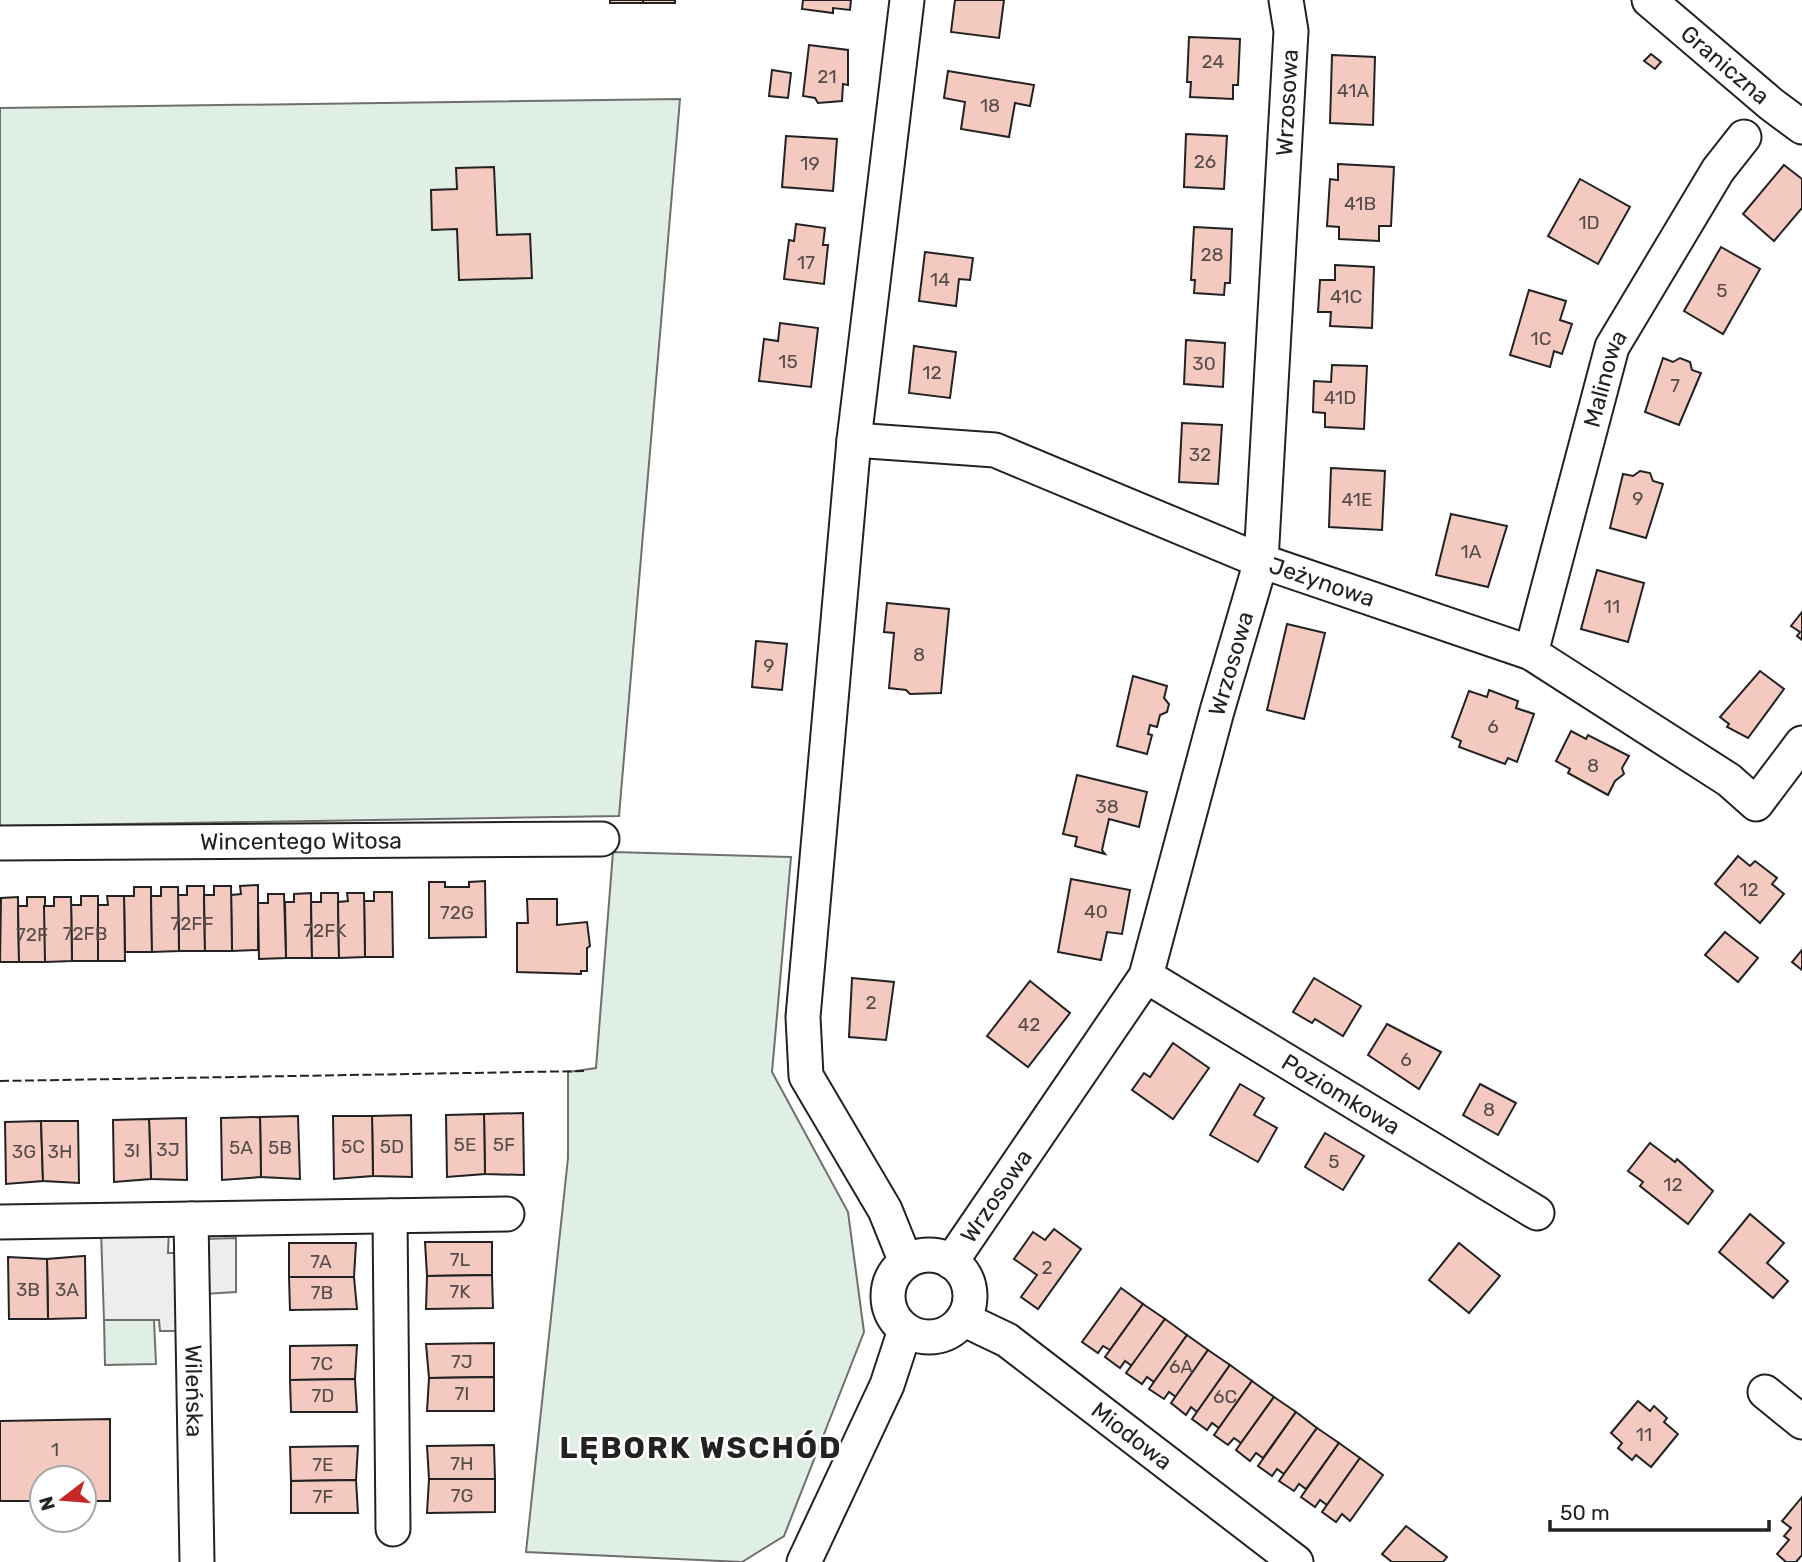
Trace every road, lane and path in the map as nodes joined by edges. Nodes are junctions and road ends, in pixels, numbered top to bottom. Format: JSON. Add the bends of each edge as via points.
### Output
{"nodes":[{"id":1,"x":907,"y":0,"type":"edge"},
{"id":2,"x":1287,"y":0,"type":"edge"},
{"id":3,"x":1649,"y":0,"type":"edge"},
{"id":4,"x":1802,"y":127,"type":"edge"},
{"id":5,"x":1744,"y":137,"type":"dead end"},
{"id":6,"x":854,"y":440,"type":"junction"},
{"id":7,"x":1261,"y":561,"type":"junction"},
{"id":8,"x":1531,"y":653,"type":"junction"},
{"id":9,"x":1802,"y":743,"type":"edge"},
{"id":10,"x":602,"y":839,"type":"dead end"},
{"id":11,"x":0,"y":843,"type":"edge"},
{"id":12,"x":1146,"y":976,"type":"junction"},
{"id":13,"x":1537,"y":1213,"type":"dead end"},
{"id":14,"x":507,"y":1214,"type":"dead end"},
{"id":15,"x":390,"y":1216,"type":"junction"},
{"id":16,"x":191,"y":1219,"type":"junction"},
{"id":17,"x":0,"y":1222,"type":"edge"},
{"id":18,"x":906,"y":1262,"type":"junction"},
{"id":19,"x":951,"y":1262,"type":"junction"},
{"id":20,"x":963,"y":1319,"type":"junction"},
{"id":21,"x":905,"y":1330,"type":"junction"},
{"id":22,"x":1765,"y":1392,"type":"dead end"},
{"id":23,"x":1802,"y":1422,"type":"edge"},
{"id":24,"x":393,"y":1529,"type":"dead end"},
{"id":25,"x":197,"y":1562,"type":"edge"},
{"id":26,"x":804,"y":1562,"type":"edge"},
{"id":27,"x":1296,"y":1562,"type":"edge"}],
"edges":[{"from":1,"to":6,"type":"street"},
{"from":2,"to":7,"type":"street","name":"Wrzosowa","via":[[1291,31]]},
{"from":3,"to":4,"type":"street","name":"Graniczna"},
{"from":5,"to":8,"type":"street","name":"Malinowa","via":[[1718,170],[1612,347]]},
{"from":6,"to":7,"type":"street","name":"Jeżynowa","via":[[995,450]]},
{"from":6,"to":18,"type":"street","via":[[803,1017],[806,1076],[885,1210]]},
{"from":7,"to":8,"type":"street","name":"Jeżynowa"},
{"from":7,"to":12,"type":"street","name":"Wrzosowa"},
{"from":8,"to":9,"type":"street","name":"Jeżynowa","via":[[1729,780],[1756,804]]},
{"from":10,"to":11,"type":"street","name":"Wincentego Witosa"},
{"from":12,"to":13,"type":"street","name":"Poziomkowa"},
{"from":12,"to":19,"type":"street","name":"Wrzosowa"},
{"from":14,"to":15,"type":"street"},
{"from":15,"to":16,"type":"street"},
{"from":15,"to":24,"type":"street"},
{"from":16,"to":17,"type":"street"},
{"from":16,"to":25,"type":"street","name":"Wileńska"},
{"from":18,"to":19,"type":"street","via":[[928,1255]]},
{"from":18,"to":21,"type":"street","via":[[890,1283],[888,1296],[890,1309]]},
{"from":19,"to":20,"type":"street","via":[[961,1270],[970,1294]]},
{"from":20,"to":21,"type":"street","via":[[943,1335],[930,1338]]},
{"from":20,"to":27,"type":"street","name":"Miodowa","via":[[1007,1340]]},
{"from":21,"to":26,"type":"street","via":[[887,1385]]},
{"from":22,"to":23,"type":"street"}]}
